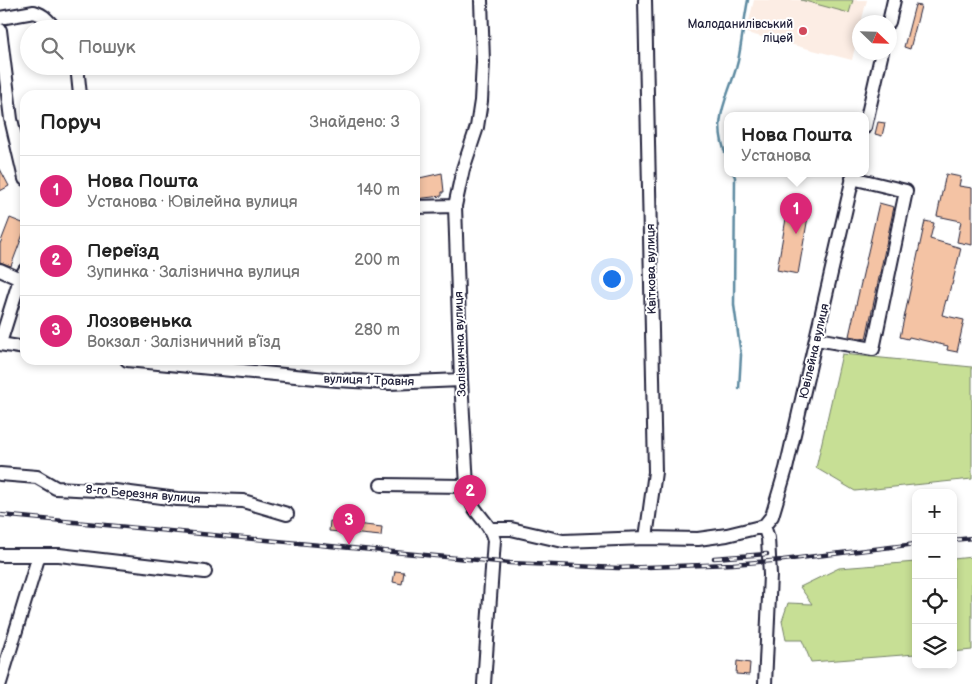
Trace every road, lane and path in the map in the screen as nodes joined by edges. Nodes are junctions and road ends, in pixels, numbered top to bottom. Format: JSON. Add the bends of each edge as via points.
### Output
{"nodes":[{"id":1,"x":481,"y":0,"type":"edge"},
{"id":2,"x":646,"y":0,"type":"edge"},
{"id":3,"x":894,"y":0,"type":"edge"},
{"id":4,"x":891,"y":15,"type":"edge"},
{"id":5,"x":0,"y":18,"type":"edge"},
{"id":6,"x":48,"y":20,"type":"edge"},
{"id":7,"x":0,"y":30,"type":"edge"},
{"id":8,"x":880,"y":60,"type":"edge"},
{"id":9,"x":79,"y":75,"type":"edge"},
{"id":10,"x":80,"y":90,"type":"edge"},
{"id":11,"x":868,"y":112,"type":"edge"},
{"id":12,"x":20,"y":158,"type":"edge"},
{"id":13,"x":853,"y":177,"type":"edge"},
{"id":14,"x":860,"y":177,"type":"edge"},
{"id":15,"x":456,"y":206,"type":"junction"},
{"id":16,"x":420,"y":207,"type":"edge"},
{"id":17,"x":0,"y":270,"type":"edge"},
{"id":18,"x":20,"y":274,"type":"edge"},
{"id":19,"x":20,"y":284,"type":"edge"},
{"id":20,"x":817,"y":339,"type":"junction"},
{"id":21,"x":0,"y":343,"type":"edge"},
{"id":22,"x":20,"y":347,"type":"edge"},
{"id":23,"x":180,"y":365,"type":"edge"},
{"id":24,"x":461,"y":380,"type":"junction"},
{"id":25,"x":0,"y":474,"type":"edge"},
{"id":26,"x":381,"y":485,"type":"dead end"},
{"id":27,"x":467,"y":486,"type":"junction"},
{"id":28,"x":287,"y":514,"type":"dead end"},
{"id":29,"x":764,"y":526,"type":"junction"},
{"id":30,"x":491,"y":529,"type":"junction"},
{"id":31,"x":646,"y":538,"type":"junction"},
{"id":32,"x":0,"y":555,"type":"edge"},
{"id":33,"x":39,"y":555,"type":"junction"},
{"id":34,"x":205,"y":572,"type":"dead end"},
{"id":35,"x":0,"y":683,"type":"edge"},
{"id":36,"x":484,"y":684,"type":"edge"},
{"id":37,"x":765,"y":684,"type":"edge"}],
"edges":[{"from":1,"to":15,"type":"street","name":"Залізнична вулиця","via":[[481,101]]},
{"from":2,"to":31,"type":"street","name":"Квіткова вулиця","via":[[655,472]]},
{"from":3,"to":4,"type":"street"},
{"from":5,"to":6,"type":"street","via":[[34,12]]},
{"from":7,"to":12,"type":"street","via":[[11,119]]},
{"from":8,"to":11,"type":"street"},
{"from":9,"to":10,"type":"street"},
{"from":13,"to":20,"type":"street","name":"Ювілейна вулиця"},
{"from":14,"to":20,"type":"street","via":[[906,191],[873,349]]},
{"from":15,"to":16,"type":"street"},
{"from":15,"to":24,"type":"street","name":"Залізнична вулиця"},
{"from":17,"to":18,"type":"street"},
{"from":19,"to":21,"type":"street"},
{"from":20,"to":29,"type":"street","name":"Ювілейна вулиця","via":[[778,497],[772,516]]},
{"from":21,"to":22,"type":"street"},
{"from":23,"to":24,"type":"street","name":"вулиця 1 Травня","via":[[389,383]]},
{"from":24,"to":27,"type":"street","name":"Залізнична вулиця"},
{"from":25,"to":28,"type":"street","name":"8-го Березня вулиця","via":[[37,478],[56,488],[177,499],[243,501]]},
{"from":26,"to":27,"type":"street"},
{"from":27,"to":30,"type":"street","name":"Залізнична вулиця","via":[[475,509]]},
{"from":29,"to":31,"type":"street","via":[[698,539]]},
{"from":29,"to":37,"type":"street","via":[[768,538],[770,575]]},
{"from":30,"to":31,"type":"street","via":[[511,529],[563,541]]},
{"from":30,"to":36,"type":"street","via":[[494,540]]},
{"from":32,"to":33,"type":"street"},
{"from":33,"to":34,"type":"street"},
{"from":33,"to":35,"type":"street"}]}
